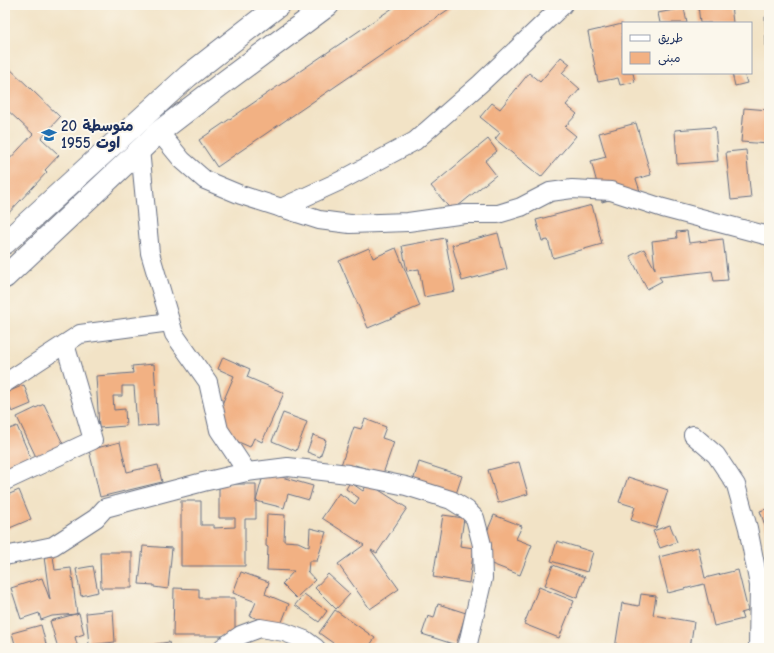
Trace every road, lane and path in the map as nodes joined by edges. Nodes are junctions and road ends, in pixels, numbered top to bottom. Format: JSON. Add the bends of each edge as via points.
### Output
{"nodes":[{"id":1,"x":279,"y":5,"type":"edge"},
{"id":2,"x":328,"y":5,"type":"edge"},
{"id":3,"x":563,"y":5,"type":"edge"},
{"id":4,"x":159,"y":132,"type":"junction"},
{"id":5,"x":140,"y":149,"type":"junction"},
{"id":6,"x":281,"y":208,"type":"junction"},
{"id":7,"x":769,"y":236,"type":"edge"},
{"id":8,"x":5,"y":242,"type":"edge"},
{"id":9,"x":5,"y":277,"type":"edge"},
{"id":10,"x":170,"y":322,"type":"junction"},
{"id":11,"x":65,"y":344,"type":"junction"},
{"id":12,"x":5,"y":383,"type":"edge"},
{"id":13,"x":693,"y":435,"type":"dead end"},
{"id":14,"x":247,"y":472,"type":"junction"},
{"id":15,"x":5,"y":482,"type":"edge"},
{"id":16,"x":5,"y":556,"type":"edge"},
{"id":17,"x":222,"y":648,"type":"edge"},
{"id":18,"x":316,"y":648,"type":"edge"},
{"id":19,"x":467,"y":648,"type":"edge"},
{"id":20,"x":758,"y":648,"type":"edge"}],
"edges":[{"from":1,"to":8,"type":"main road","via":[[188,76]]},
{"from":2,"to":4,"type":"main road"},
{"from":3,"to":6,"type":"street","via":[[480,84],[415,141],[340,181]]},
{"from":4,"to":5,"type":"main road"},
{"from":4,"to":6,"type":"street","via":[[182,160],[204,180]]},
{"from":5,"to":9,"type":"main road"},
{"from":5,"to":10,"type":"street","via":[[150,253]]},
{"from":6,"to":7,"type":"street","via":[[319,220],[350,224],[408,222],[465,214],[498,214],[521,207],[550,192],[572,189],[611,192]]},
{"from":10,"to":11,"type":"street","via":[[80,334]]},
{"from":10,"to":14,"type":"street","via":[[174,334],[208,382],[219,430]]},
{"from":11,"to":12,"type":"street"},
{"from":11,"to":15,"type":"street","via":[[93,440]]},
{"from":13,"to":20,"type":"street","via":[[716,456],[736,486],[748,528],[759,585]]},
{"from":14,"to":16,"type":"street","via":[[106,508],[96,518],[53,546]]},
{"from":14,"to":19,"type":"street","via":[[288,467],[348,474],[413,488],[451,500],[467,510],[475,518],[482,545],[483,578]]},
{"from":17,"to":18,"type":"street","via":[[241,635],[260,628],[284,632],[305,640]]}]}
